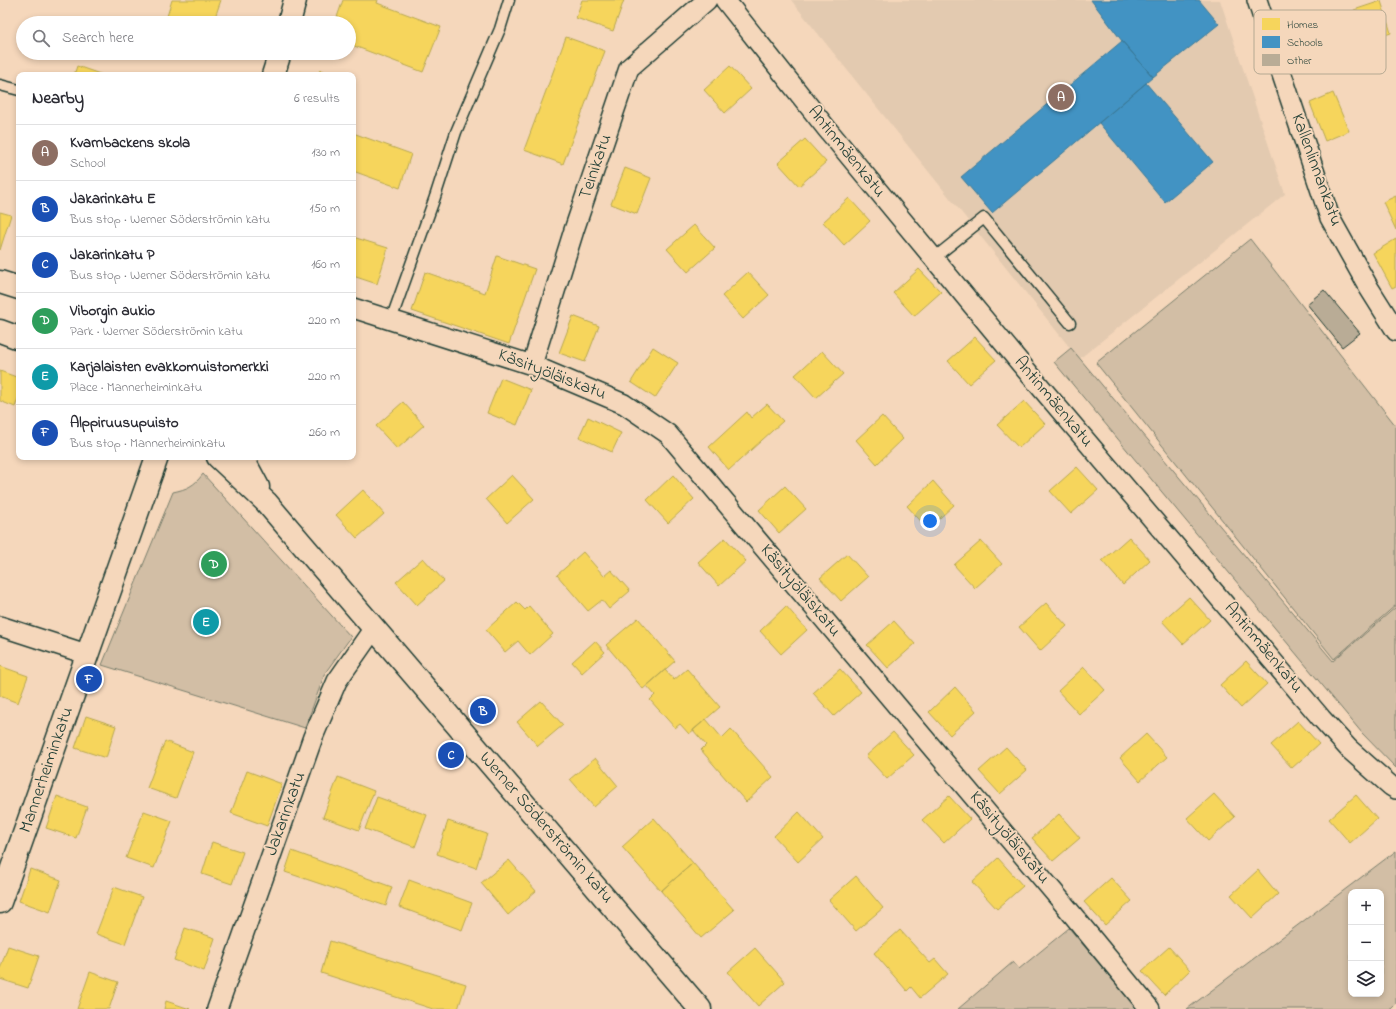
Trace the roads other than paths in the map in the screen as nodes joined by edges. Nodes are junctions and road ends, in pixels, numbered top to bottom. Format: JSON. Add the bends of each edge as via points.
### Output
{"nodes":[{"id":1,"x":296,"y":0,"type":"edge"},
{"id":2,"x":509,"y":0,"type":"edge"},
{"id":3,"x":707,"y":0,"type":"edge"},
{"id":4,"x":725,"y":0,"type":"edge"},
{"id":5,"x":1257,"y":0,"type":"edge"},
{"id":6,"x":1260,"y":10,"type":"edge"},
{"id":7,"x":291,"y":16,"type":"edge"},
{"id":8,"x":278,"y":60,"type":"edge"},
{"id":9,"x":274,"y":72,"type":"edge"},
{"id":10,"x":1282,"y":74,"type":"edge"},
{"id":11,"x":0,"y":85,"type":"edge"},
{"id":12,"x":16,"y":89,"type":"edge"},
{"id":13,"x":934,"y":258,"type":"junction"},
{"id":14,"x":0,"y":282,"type":"edge"},
{"id":15,"x":16,"y":287,"type":"edge"},
{"id":16,"x":356,"y":309,"type":"edge"},
{"id":17,"x":391,"y":320,"type":"junction"},
{"id":18,"x":1070,"y":323,"type":"dead end"},
{"id":19,"x":0,"y":331,"type":"edge"},
{"id":20,"x":1396,"y":331,"type":"edge"},
{"id":21,"x":16,"y":337,"type":"edge"},
{"id":22,"x":532,"y":365,"type":"junction"},
{"id":23,"x":156,"y":460,"type":"edge"},
{"id":24,"x":221,"y":460,"type":"edge"},
{"id":25,"x":244,"y":460,"type":"edge"},
{"id":26,"x":266,"y":502,"type":"junction"},
{"id":27,"x":0,"y":626,"type":"edge"},
{"id":28,"x":374,"y":628,"type":"junction"},
{"id":29,"x":77,"y":651,"type":"dead end"},
{"id":30,"x":1396,"y":789,"type":"edge"},
{"id":31,"x":0,"y":902,"type":"edge"},
{"id":32,"x":217,"y":1009,"type":"edge"},
{"id":33,"x":700,"y":1009,"type":"edge"},
{"id":34,"x":1150,"y":1009,"type":"edge"}],
"edges":[{"from":1,"to":7,"type":"street"},
{"from":2,"to":17,"type":"lane","via":[[500,29],[456,132],[436,197]]},
{"from":3,"to":22,"type":"street","name":"Teinikatu","via":[[629,68]]},
{"from":4,"to":13,"type":"street","name":"Antinmäenkatu"},
{"from":5,"to":6,"type":"street","name":"Kallenlinnankatu"},
{"from":8,"to":9,"type":"street"},
{"from":10,"to":20,"type":"street","name":"Kallenlinnankatu","via":[[1330,218]]},
{"from":11,"to":12,"type":"lane"},
{"from":13,"to":18,"type":"lane","via":[[984,218]]},
{"from":13,"to":30,"type":"street","name":"Antinmäenkatu","via":[[1349,749]]},
{"from":14,"to":15,"type":"street"},
{"from":16,"to":17,"type":"street","name":"Käsityöläiskatu"},
{"from":17,"to":22,"type":"street","name":"Käsityöläiskatu"},
{"from":19,"to":21,"type":"street"},
{"from":22,"to":34,"type":"street","name":"Käsityöläiskatu","via":[[624,404],[668,434]]},
{"from":23,"to":31,"type":"street","name":"Mannerheiminkatu"},
{"from":24,"to":26,"type":"street","name":"Werner Söderströmin katu"},
{"from":25,"to":26,"type":"street","name":"Werner Söderströmin katu"},
{"from":26,"to":28,"type":"street","name":"Werner Söderströmin katu"},
{"from":27,"to":29,"type":"street"},
{"from":28,"to":32,"type":"street","name":"Jakarinkatu","via":[[337,681],[313,737]]},
{"from":28,"to":33,"type":"street","name":"Werner Söderströmin katu"}]}
